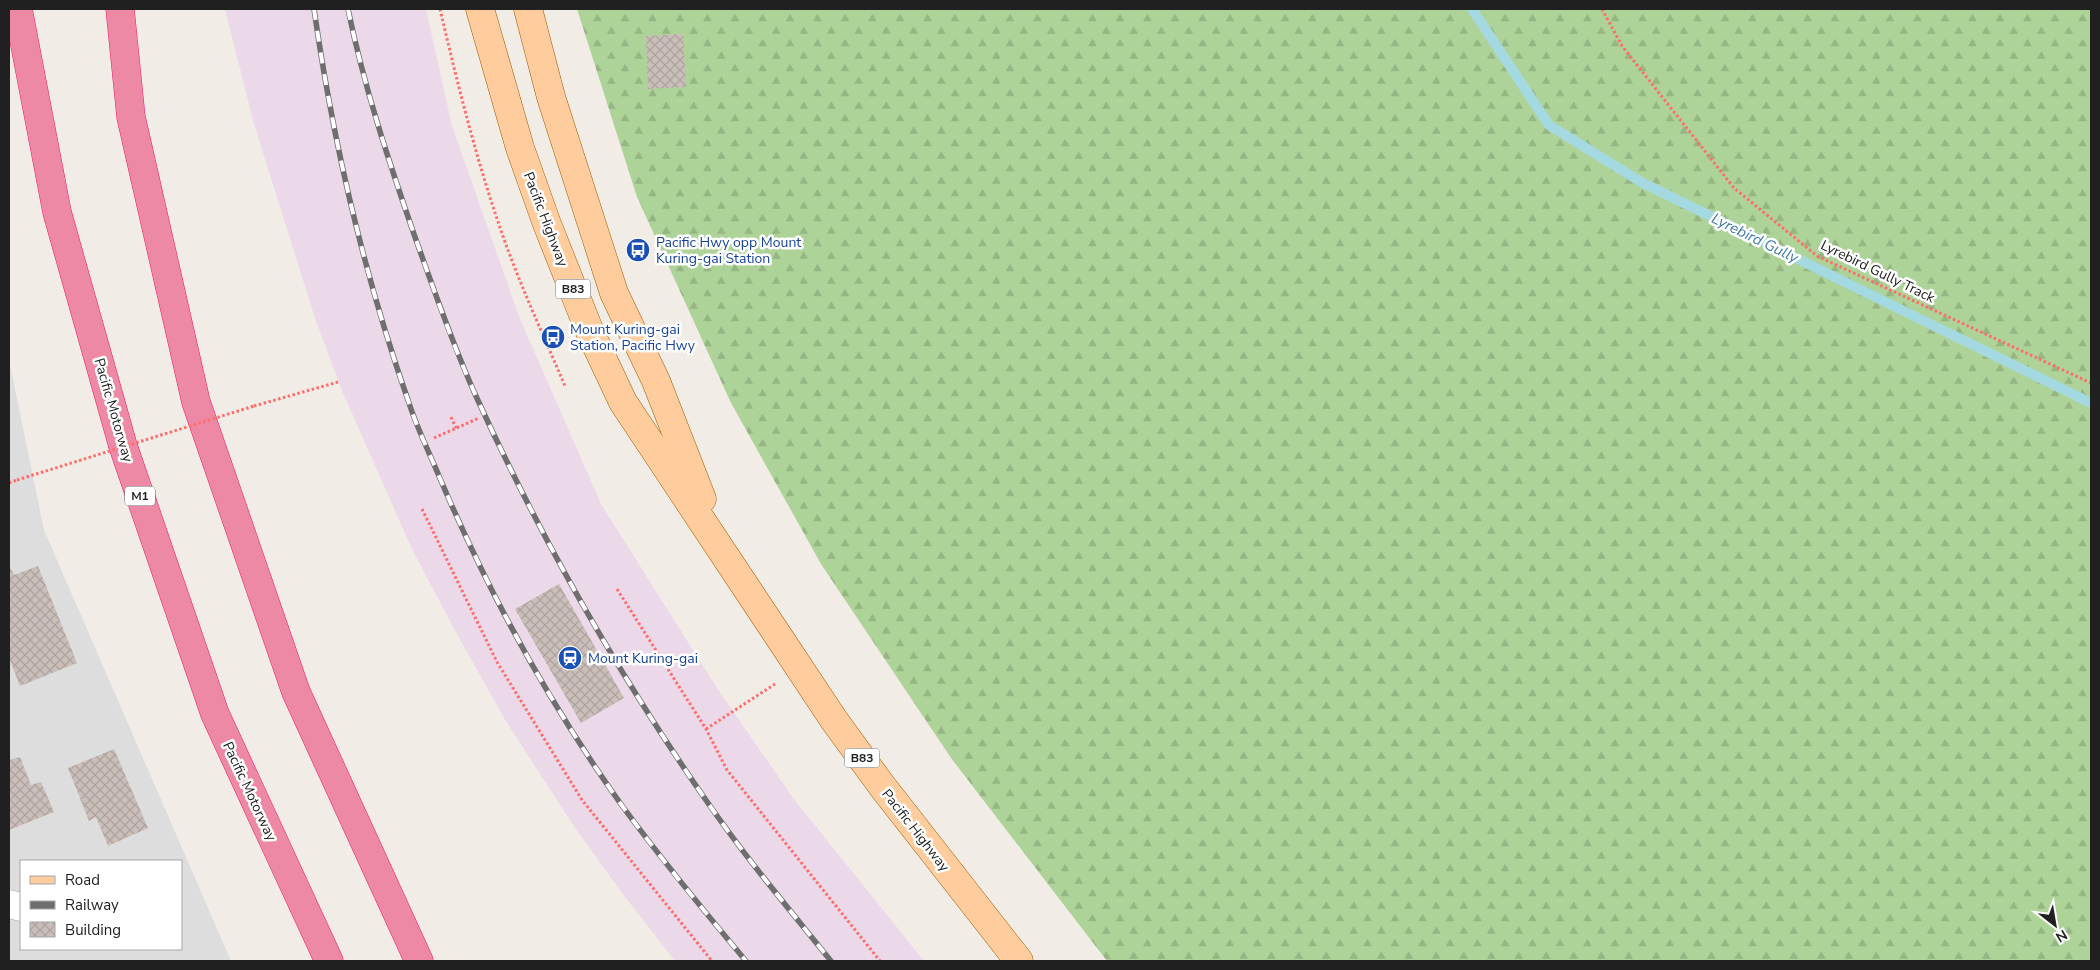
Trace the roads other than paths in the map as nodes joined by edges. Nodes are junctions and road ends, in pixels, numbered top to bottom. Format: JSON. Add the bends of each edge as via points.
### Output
{"nodes":[{"id":1,"x":18,"y":9,"type":"edge"},
{"id":2,"x":120,"y":9,"type":"edge"},
{"id":3,"x":480,"y":9,"type":"edge"},
{"id":4,"x":528,"y":9,"type":"edge"},
{"id":5,"x":720,"y":545,"type":"junction"},
{"id":6,"x":329,"y":961,"type":"edge"},
{"id":7,"x":419,"y":961,"type":"edge"},
{"id":8,"x":1019,"y":961,"type":"edge"}],
"edges":[{"from":1,"to":6,"type":"highway","name":"Pacific Motorway","number":"M1","via":[[57,212],[123,446],[215,714]]},
{"from":2,"to":7,"type":"highway","via":[[131,117],[196,402],[296,692]]},
{"from":3,"to":5,"type":"main road","name":"Pacific Highway","number":"B83","via":[[520,148],[590,332],[622,402]]},
{"from":4,"to":5,"type":"main road","name":"Pacific Highway","number":"B83","via":[[551,97],[614,293],[656,381]]},
{"from":5,"to":8,"type":"main road","name":"Pacific Highway","number":"B83","via":[[799,668],[882,786]]}]}
